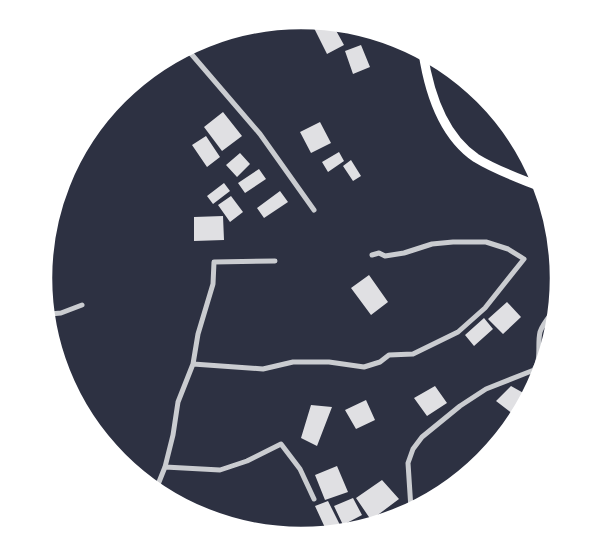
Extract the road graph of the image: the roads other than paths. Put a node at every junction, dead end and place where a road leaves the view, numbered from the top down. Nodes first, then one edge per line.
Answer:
1 (191, 53) edge
2 (424, 59) edge
3 (534, 184) edge
4 (314, 210) dead end
5 (372, 255) dead end
6 (275, 261) dead end
7 (82, 305) dead end
8 (54, 314) edge
9 (549, 316) edge
10 (193, 364) junction
11 (537, 364) edge
12 (536, 367) edge
13 (165, 467) junction
14 (159, 483) edge
15 (314, 499) dead end
16 (412, 504) edge

1 - 4 street
2 - 3 main road
5 - 10 street
6 - 10 street
7 - 8 street
9 - 11 street
10 - 13 street
12 - 16 street
13 - 14 street
13 - 15 street

